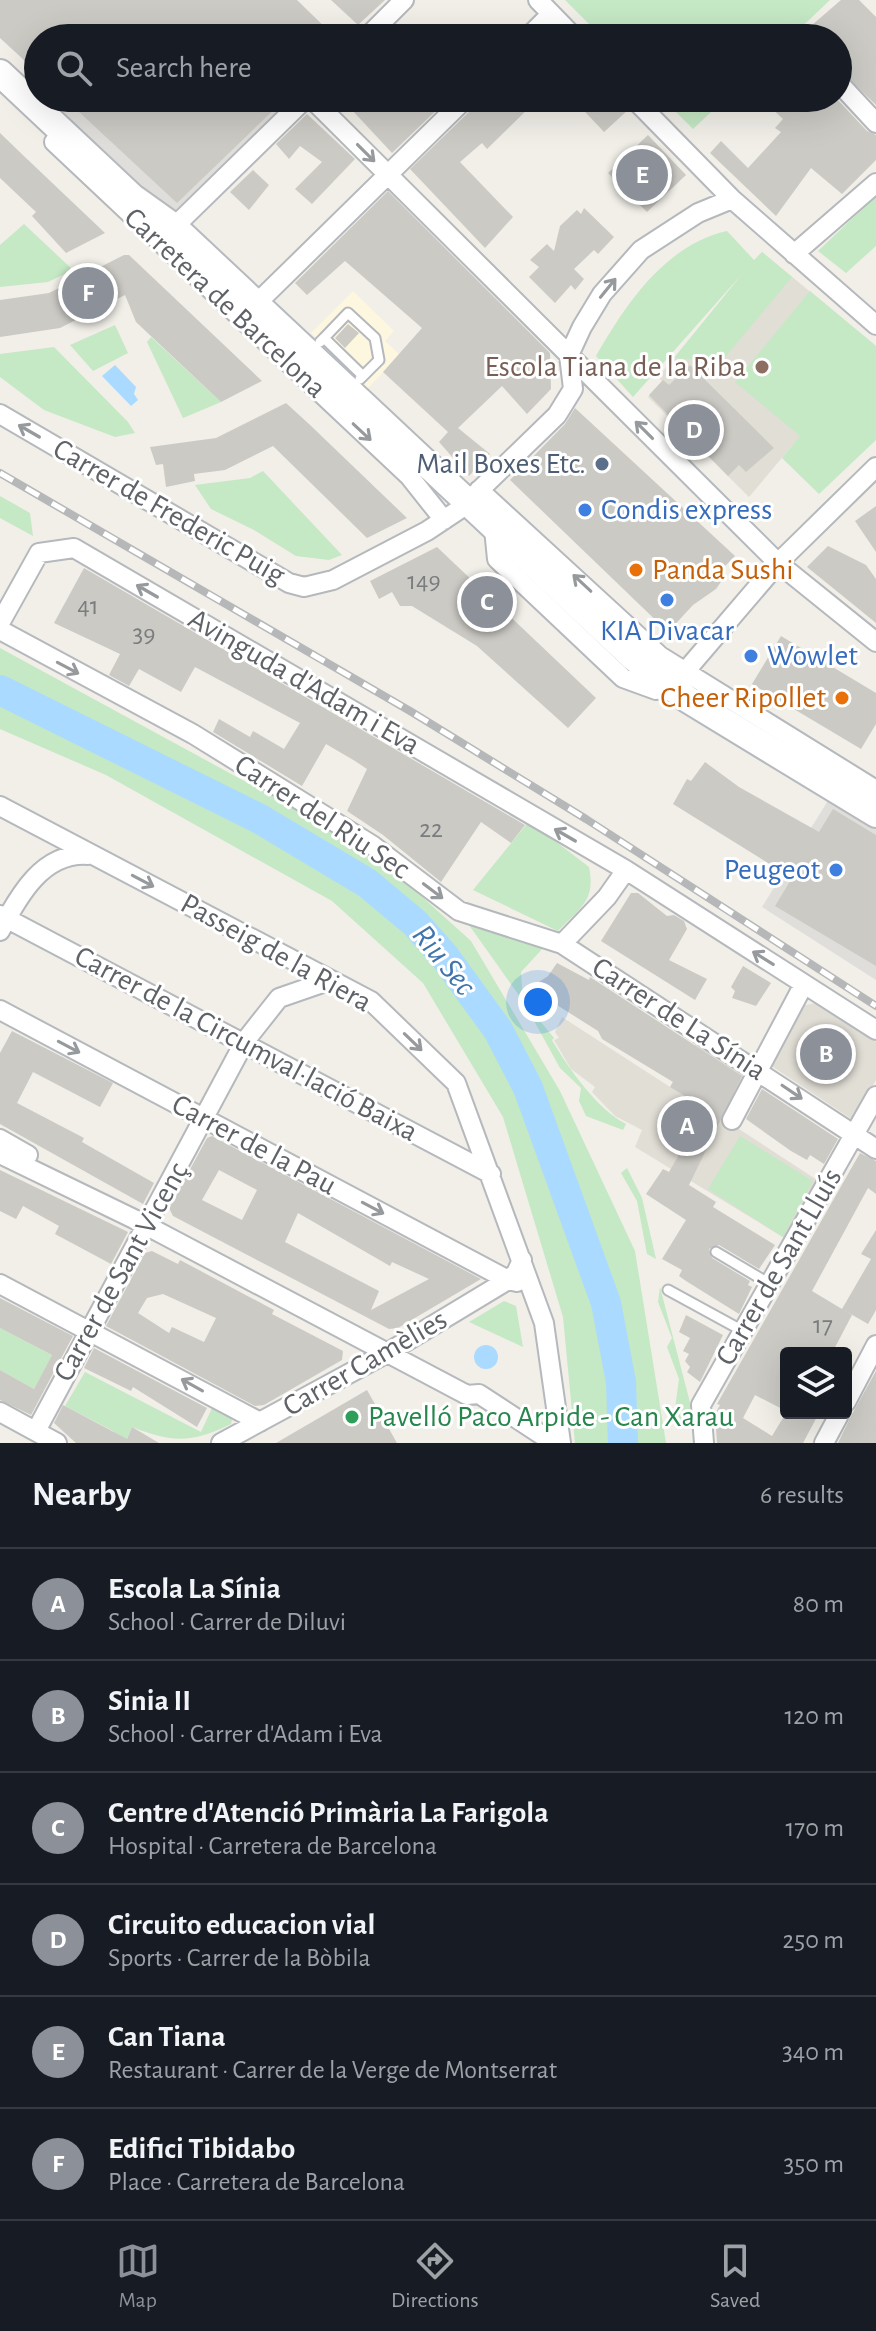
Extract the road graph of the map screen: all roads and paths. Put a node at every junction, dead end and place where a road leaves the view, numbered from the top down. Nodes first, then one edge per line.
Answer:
1 (404, 0) edge
2 (538, 0) edge
3 (551, 14) junction
4 (380, 24) edge
5 (541, 24) edge
6 (561, 24) edge
7 (0, 57) edge
8 (0, 73) edge
9 (24, 78) edge
10 (0, 90) edge
11 (24, 96) edge
12 (852, 97) edge
13 (42, 112) edge
14 (60, 112) edge
15 (293, 112) edge
16 (323, 112) edge
17 (452, 112) edge
18 (647, 112) edge
19 (876, 123) edge
20 (388, 175) junction
21 (876, 183) edge
22 (732, 199) junction
23 (174, 227) junction
24 (794, 254) junction
25 (256, 304) junction
26 (876, 325) edge
27 (315, 349) junction
28 (569, 355) junction
29 (356, 383) junction
30 (0, 414) edge
31 (876, 467) edge
32 (473, 496) junction
33 (444, 520) junction
34 (778, 563) junction
35 (0, 623) edge
36 (0, 630) edge
37 (876, 642) edge
38 (678, 679) junction
39 (876, 790) edge
40 (0, 806) edge
41 (876, 814) edge
42 (94, 855) junction
43 (629, 872) junction
44 (2, 921) edge
45 (562, 944) junction
46 (331, 980) junction
47 (804, 984) junction
48 (0, 1010) edge
49 (876, 1030) edge
50 (245, 1041) junction
51 (760, 1070) junction
52 (876, 1096) edge
53 (204, 1118) junction
54 (732, 1120) dead end
55 (855, 1136) junction
56 (0, 1139) edge
57 (0, 1147) edge
58 (876, 1149) edge
59 (0, 1154) edge
60 (491, 1174) junction
61 (68, 1187) junction
62 (147, 1226) junction
63 (716, 1252) dead end
64 (522, 1260) junction
65 (508, 1280) junction
66 (0, 1284) edge
67 (770, 1284) junction
68 (531, 1286) junction
69 (668, 1290) dead end
70 (88, 1329) junction
71 (743, 1331) junction
72 (387, 1353) junction
73 (874, 1353) edge
74 (852, 1392) edge
75 (479, 1394) junction
76 (0, 1412) edge
77 (837, 1419) edge
78 (260, 1422) junction
79 (36, 1431) junction
80 (562, 1441) edge
81 (57, 1443) edge
82 (221, 1443) edge
83 (542, 1443) edge
84 (704, 1443) edge
85 (824, 1443) edge

1 - 4 street
2 - 3 street
3 - 5 street
3 - 6 street
7 - 9 main road
8 - 11 main road, Carretera de Barcelona
10 -> 33 street, Carretera de Barcelona
12 - 19 street
13 - 23 main road, Carretera de Barcelona
14 - 23 main road, Carretera de Barcelona
15 - 23 street
16 -> 20 street
17 - 20 street
18 - 22 street
20 - 25 street
20 - 28 street
21 - 24 street
22 - 24 street
28 -> 22 street
23 - 25 main road, Carretera de Barcelona
24 - 26 street
25 - 27 main road, Carretera de Barcelona
27 - 29 main road, Carretera de Barcelona
27 - 29 lane
28 - 32 street, Carrer de Frederic Puig
34 -> 28 street
29 - 32 main road, Carretera de Barcelona
33 -> 30 street, Carrer de Frederic Puig
31 - 34 street
32 - 33 street, Carrer de Frederic Puig
38 -> 32 street, Carretera de Barcelona
32 - 38 main road, Carretera de Barcelona
34 - 37 street
34 - 38 street
43 -> 35 street, Avinguda d'Adam i Eva
36 -> 45 street, Carrer del Riu Sec
38 - 39 street, Carretera de Barcelona
38 - 41 main road, Carretera de Barcelona
40 - 42 street, Passeig de la Riera
42 - 44 street
42 -> 46 street, Passeig de la Riera
43 - 45 street
47 -> 43 street
44 - 50 street, Carrer de la Circumval·lació Baixa
45 - 51 street, Carrer de La Sínia
46 - 50 street, Carrer de Sant Vicenç
46 -> 60 street, Passeig de la Riera
47 - 49 street
47 - 51 street
48 -> 53 street, Carrer de la Pau
50 - 53 street, Carrer de Sant Vicenç
50 - 60 street, Carrer de la Circumval·lació Baixa
51 - 54 street
51 -> 55 street, Carrer de La Sínia
52 - 55 street, Carrer de Sant Lluís
53 - 62 street, Carrer de Sant Vicenç
53 -> 65 street, Carrer de la Pau
55 - 58 street, Carrer de La Sínia
55 - 67 street, Carrer de Sant Lluís
56 - 61 street
57 - 61 street
59 - 61 street
60 - 64 street, Passeig de la Riera
61 - 62 street
62 - 70 street, Carrer de Sant Vicenç
62 - 72 street
63 - 67 lane
64 - 65 street, Carrer Camèlies
64 - 68 street, Passeig de la Riera
65 - 68 street
65 - 72 street, Carrer Camèlies
66 - 70 street
67 - 71 street, Carrer de Sant Lluís
68 - 80 street, Passeig de la Riera
69 - 71 lane
78 -> 70 street
70 - 79 street, Carrer de Sant Vicenç
71 - 84 street, Carrer de Sant Lluís
72 - 75 street
72 - 75 street
72 - 78 street, Carrer Camèlies
72 - 83 street
73 - 74 street
75 - 80 street
76 - 79 street
77 - 85 street
78 - 82 street, Carrer Camèlies
79 - 81 street

